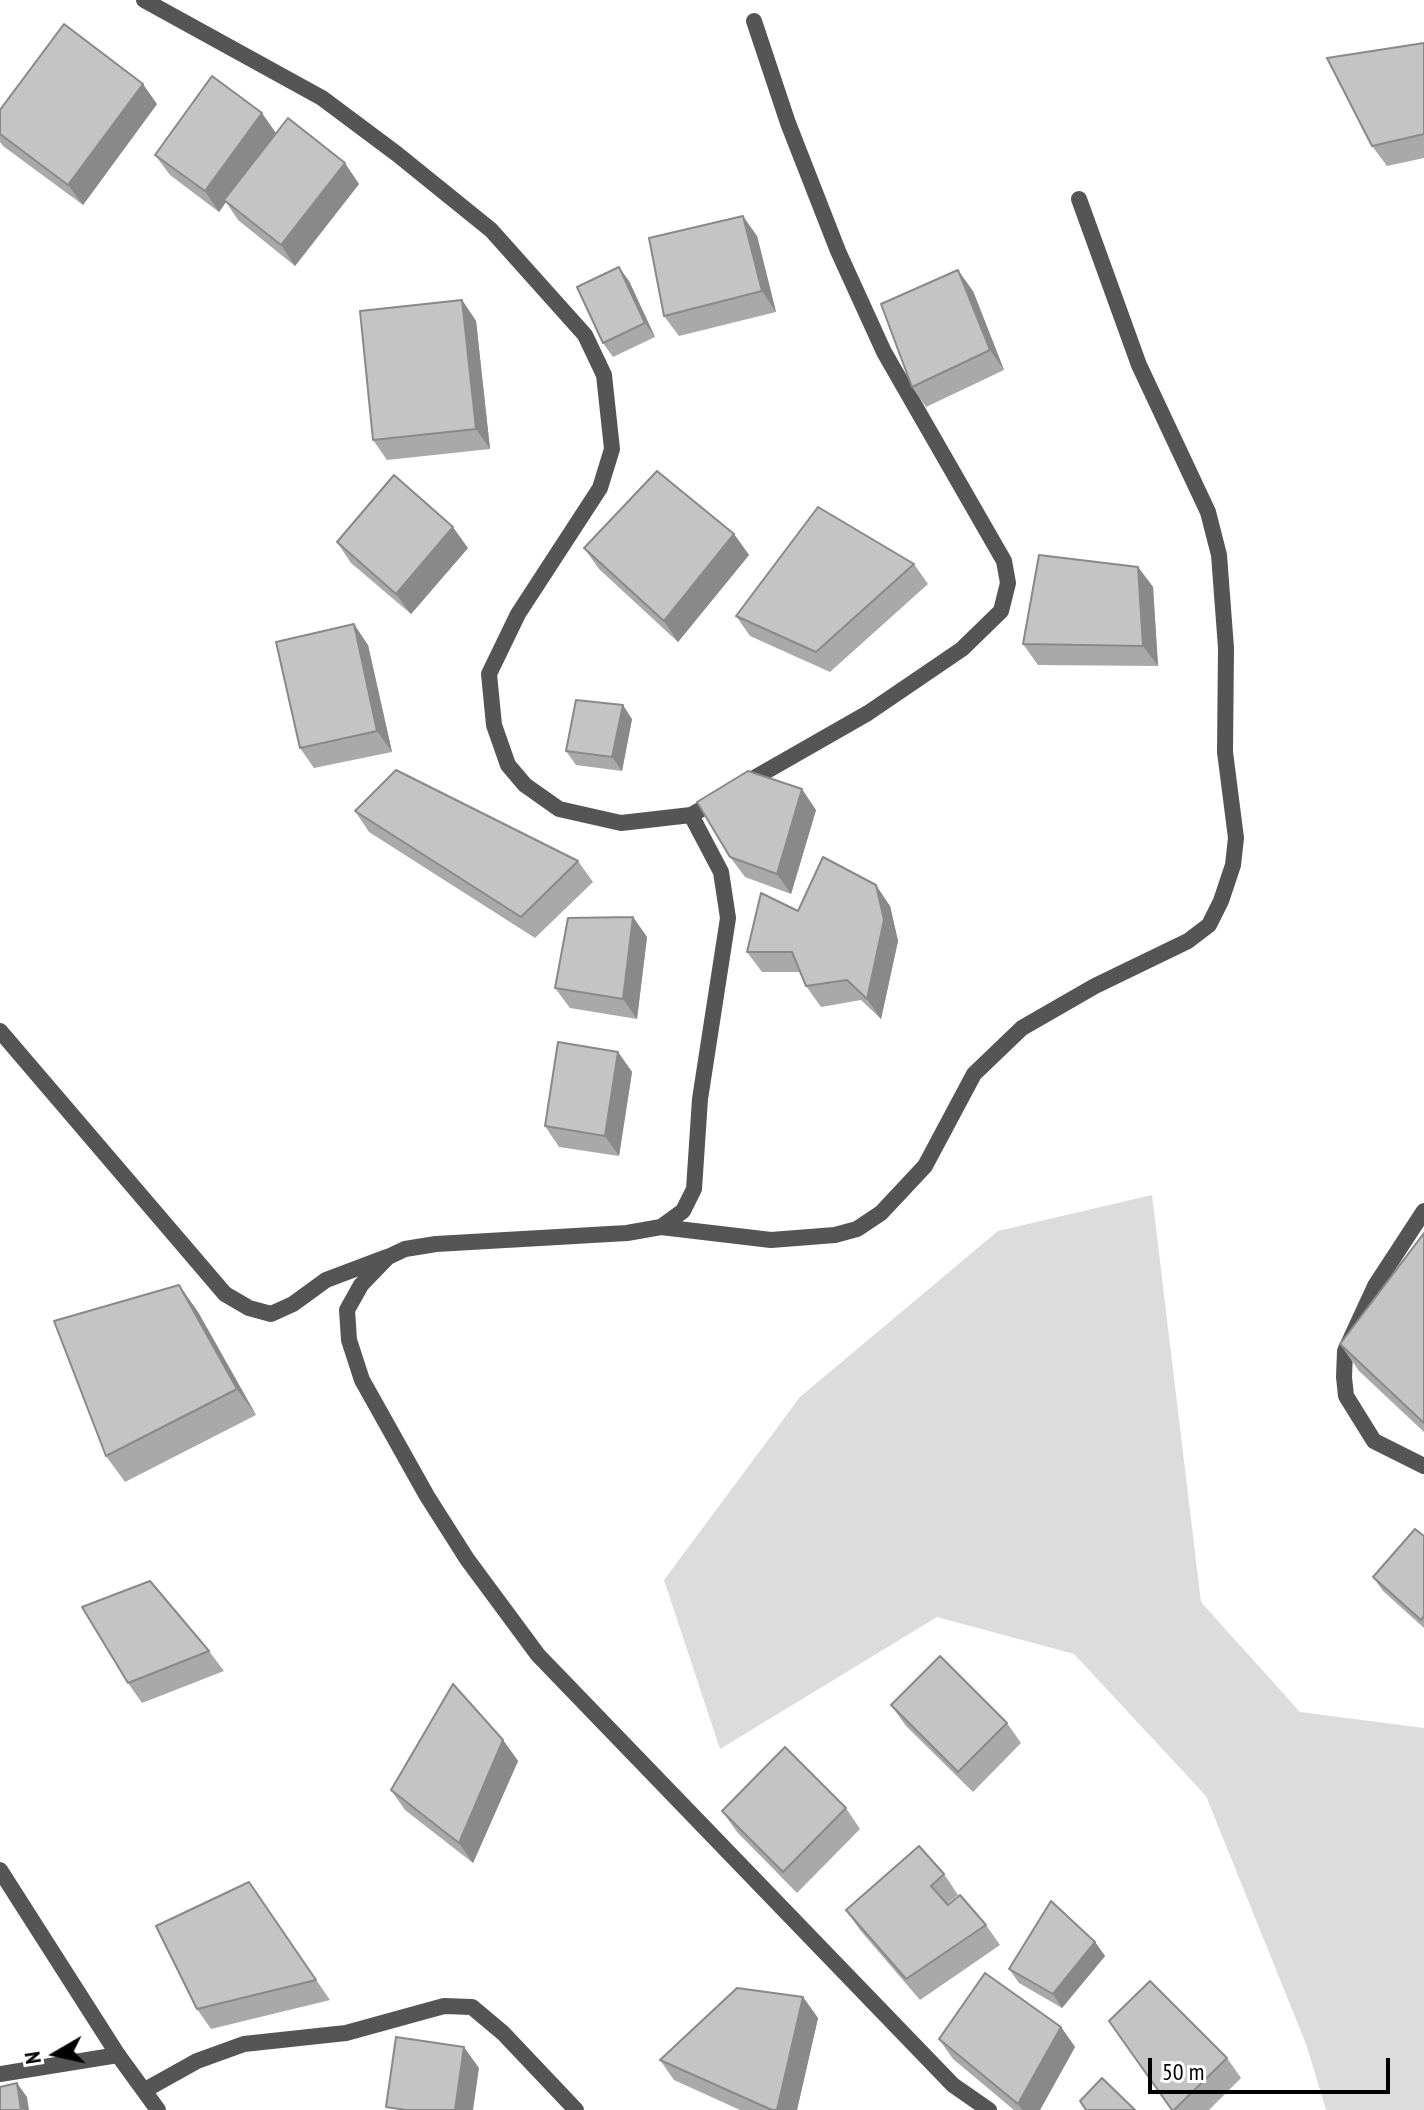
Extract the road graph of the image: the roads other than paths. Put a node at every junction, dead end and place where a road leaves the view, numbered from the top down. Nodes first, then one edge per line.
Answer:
1 (144, 0) edge
2 (754, 21) dead end
3 (1079, 199) dead end
4 (691, 815) junction
5 (0, 1031) edge
6 (1424, 1211) edge
7 (661, 1227) junction
8 (388, 1257) junction
9 (1424, 1466) edge
10 (0, 1870) edge
11 (118, 2055) junction
12 (0, 2074) edge
13 (145, 2090) junction
14 (158, 2110) edge
15 (576, 2110) edge
16 (989, 2110) edge

1 - 4 street
2 - 4 street
3 - 7 street
4 - 7 street
5 - 8 street
6 - 9 street
7 - 8 street
8 - 16 street
10 - 11 street
11 - 12 street
11 - 13 street
13 - 14 street
13 - 15 street

